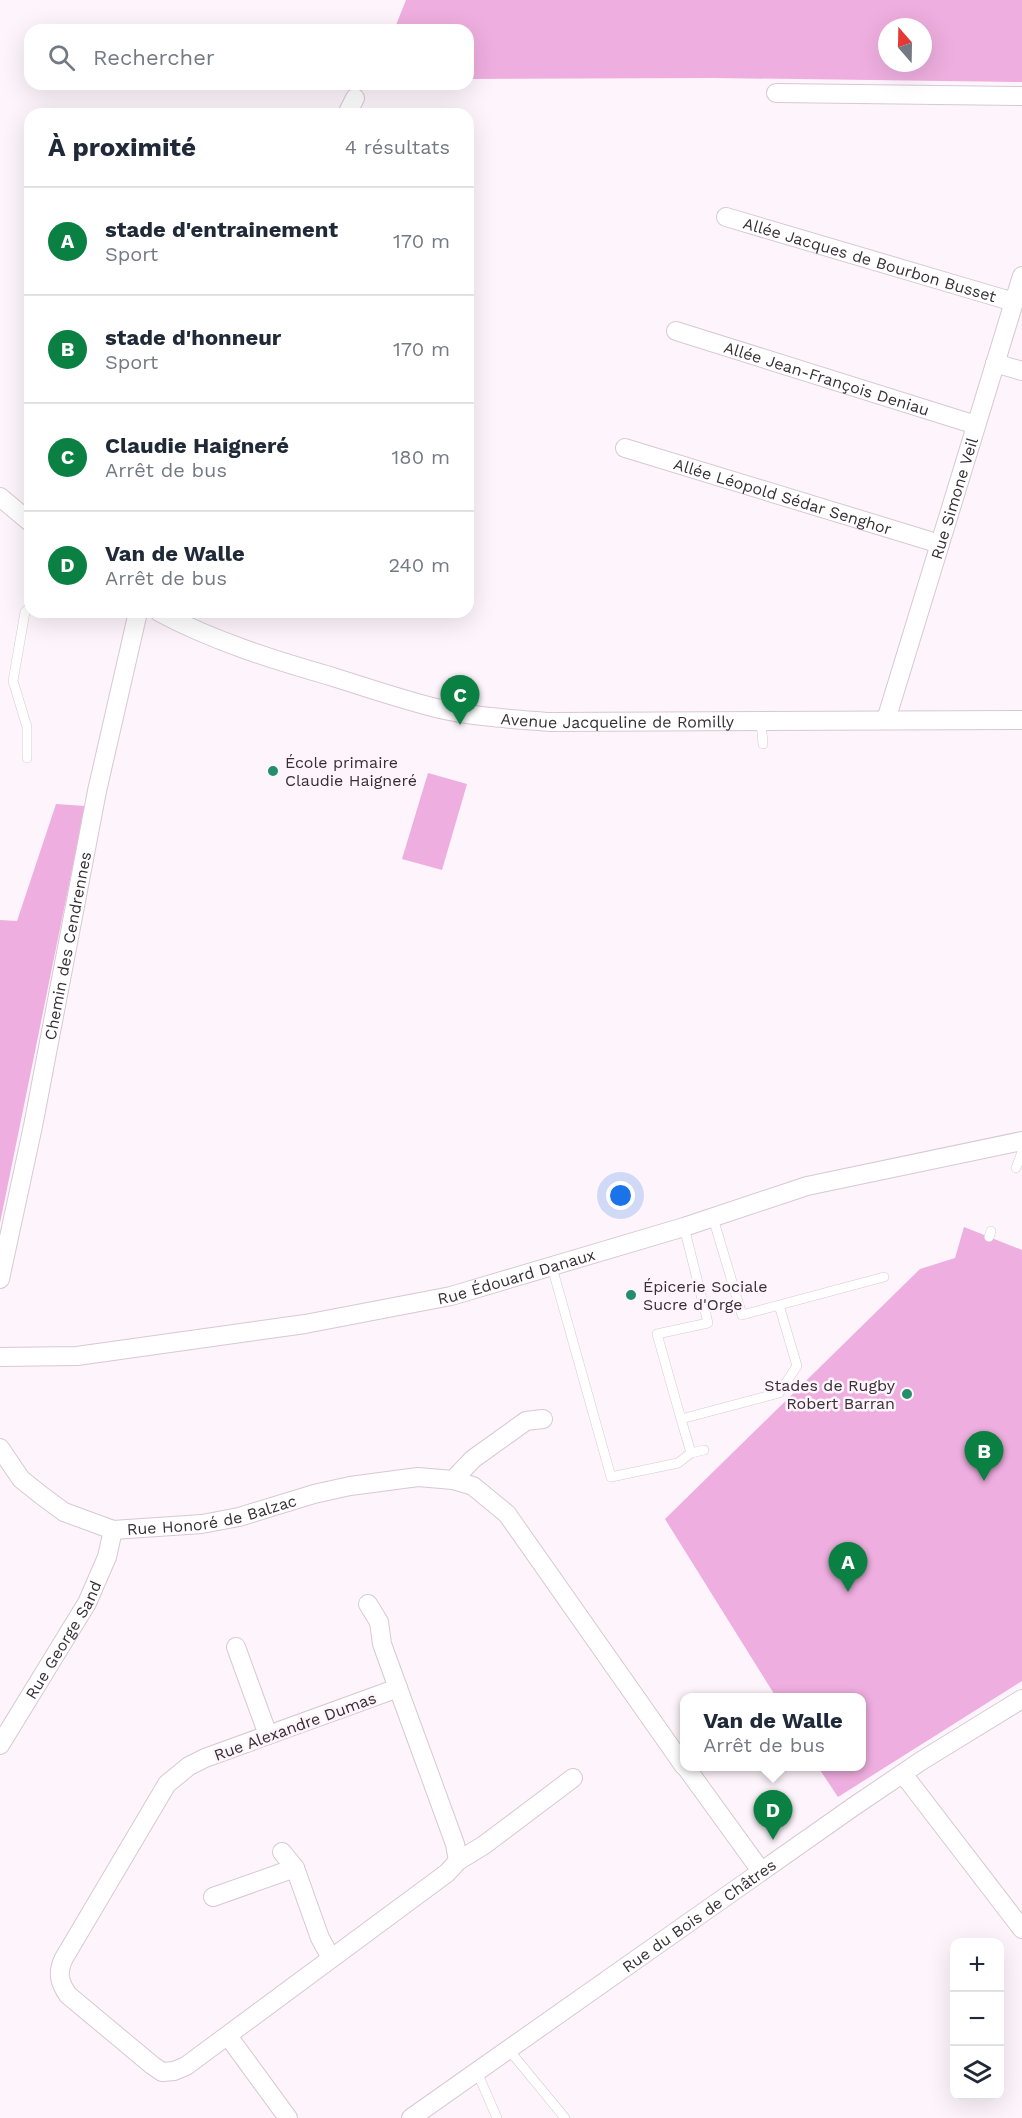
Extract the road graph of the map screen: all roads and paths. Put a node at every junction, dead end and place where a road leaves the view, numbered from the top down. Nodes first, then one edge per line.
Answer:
1 (776, 93) dead end
2 (1022, 96) edge
3 (726, 217) dead end
4 (1022, 276) edge
5 (1014, 302) junction
6 (676, 331) dead end
7 (995, 363) junction
8 (1022, 371) edge
9 (976, 424) junction
10 (625, 448) dead end
11 (0, 497) edge
12 (24, 517) edge
13 (940, 544) junction
14 (24, 618) edge
15 (137, 618) edge
16 (170, 618) edge
17 (886, 720) junction
18 (1022, 720) edge
19 (761, 722) junction
20 (764, 744) dead end
21 (27, 758) dead end
22 (1022, 1141) edge
23 (1022, 1152) edge
24 (1016, 1168) dead end
25 (713, 1218) junction
26 (684, 1227) junction
27 (552, 1267) junction
28 (884, 1277) dead end
29 (0, 1279) edge
30 (779, 1305) junction
31 (0, 1358) edge
32 (543, 1419) dead end
33 (681, 1419) junction
34 (0, 1448) edge
35 (704, 1450) dead end
36 (691, 1453) junction
37 (453, 1480) junction
38 (113, 1530) junction
39 (368, 1604) dead end
40 (236, 1647) dead end
41 (398, 1688) junction
42 (1022, 1699) edge
43 (268, 1735) junction
44 (0, 1744) edge
45 (680, 1759) edge
46 (689, 1771) edge
47 (903, 1774) junction
48 (573, 1778) dead end
49 (282, 1852) dead end
50 (458, 1861) junction
51 (295, 1868) junction
52 (761, 1871) junction
53 (213, 1897) dead end
54 (1022, 1929) edge
55 (331, 1958) junction
56 (228, 2036) junction
57 (509, 2050) junction
58 (477, 2072) junction
59 (288, 2118) edge
60 (411, 2118) edge
61 (497, 2118) edge
62 (565, 2118) edge

1 - 2 street
3 - 5 street, Allée Jacques de Bourbon Busset
4 - 5 street, Rue Simone Veil
5 - 7 street, Rue Simone Veil
6 - 9 street, Allée Jean-François Deniau
7 - 8 street
7 - 9 street, Rue Simone Veil
9 - 13 street, Rue Simone Veil
10 - 13 street, Allée Léopold Sédar Senghor
11 - 12 street
13 - 17 street, Rue Simone Veil
14 - 21 lane
15 - 29 street, Chemin des Cendrennes
16 - 19 street, Avenue Jacqueline de Romilly
17 - 18 street, Avenue Jacqueline de Romilly
17 - 19 street, Avenue Jacqueline de Romilly
19 - 20 lane
22 - 25 street, Rue Édouard Danaux
23 - 24 lane
25 - 26 street, Rue Édouard Danaux
25 - 30 lane
26 - 27 street, Rue Édouard Danaux
26 - 33 lane
27 - 31 street, Rue Édouard Danaux
27 - 36 lane
28 - 30 lane
30 - 33 lane
32 - 37 street
33 - 36 lane
34 - 38 street, Rue Honoré de Balzac
35 - 36 lane
37 - 38 street, Rue Honoré de Balzac
37 - 45 street, Rue Honoré de Balzac
38 - 44 street, Rue George Sand
39 - 41 street
40 - 43 street
41 - 43 street, Rue Alexandre Dumas
41 - 50 street, Rue Alexandre Dumas
42 - 47 street, Rue du Bois de Châtres
43 - 56 street, Rue Alexandre Dumas
46 - 52 street, Rue Honoré de Balzac
47 - 52 street, Rue du Bois de Châtres
47 - 54 street
48 - 50 street
49 - 51 street
50 - 55 street, Rue Alexandre Dumas
51 - 53 street
51 - 55 street
52 - 57 street, Rue du Bois de Châtres
55 - 56 street, Rue Alexandre Dumas
56 - 59 street
57 - 58 street, Rue du Bois de Châtres
57 - 62 lane
58 - 60 street, Rue du Bois de Châtres
58 - 61 lane

